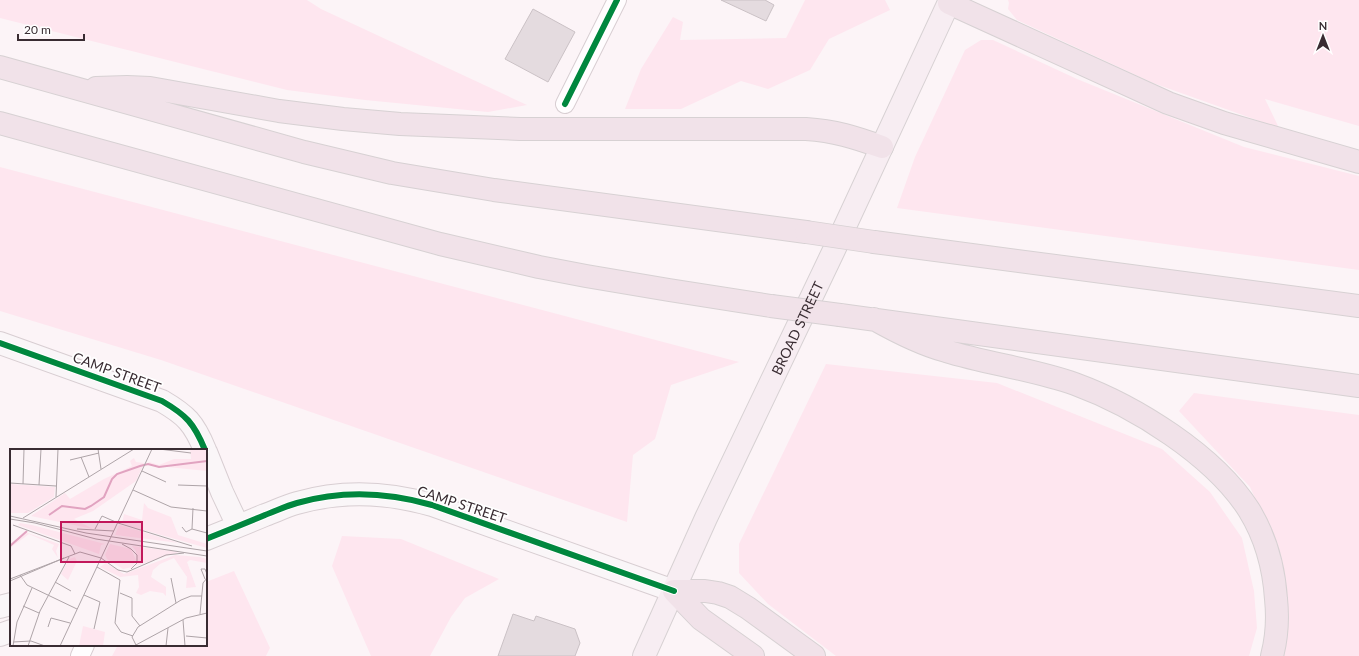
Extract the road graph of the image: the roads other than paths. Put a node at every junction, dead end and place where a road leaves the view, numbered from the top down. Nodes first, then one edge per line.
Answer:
1 (617, 0) edge
2 (947, 1) edge
3 (0, 68) edge
4 (77, 89) junction
5 (565, 104) dead end
6 (0, 123) edge
7 (882, 147) junction
8 (1359, 162) edge
9 (1359, 306) edge
10 (874, 319) junction
11 (0, 343) edge
12 (1359, 386) edge
13 (205, 449) edge
14 (207, 454) edge
15 (238, 526) junction
16 (207, 539) edge
17 (674, 590) junction
18 (10, 604) edge
19 (0, 607) edge
20 (10, 631) edge
21 (0, 635) edge
22 (85, 646) edge
23 (80, 656) edge
24 (644, 656) edge
25 (753, 656) edge
26 (814, 656) edge
27 (1272, 656) edge

1 - 5 street
2 - 7 main road, BROAD STREET
2 - 8 highway
3 - 4 highway
4 - 7 highway
4 - 9 highway, bridge
6 - 10 highway, bridge
7 - 17 main road, BROAD STREET
10 - 12 highway
10 - 27 highway
11 - 13 street, CAMP STREET
14 - 15 street, CAMP STREET
15 - 16 street
15 - 17 street, CAMP STREET
17 - 24 main road, BROAD STREET
17 - 25 highway
17 - 26 highway
18 - 19 street
20 - 21 street
22 - 23 street

